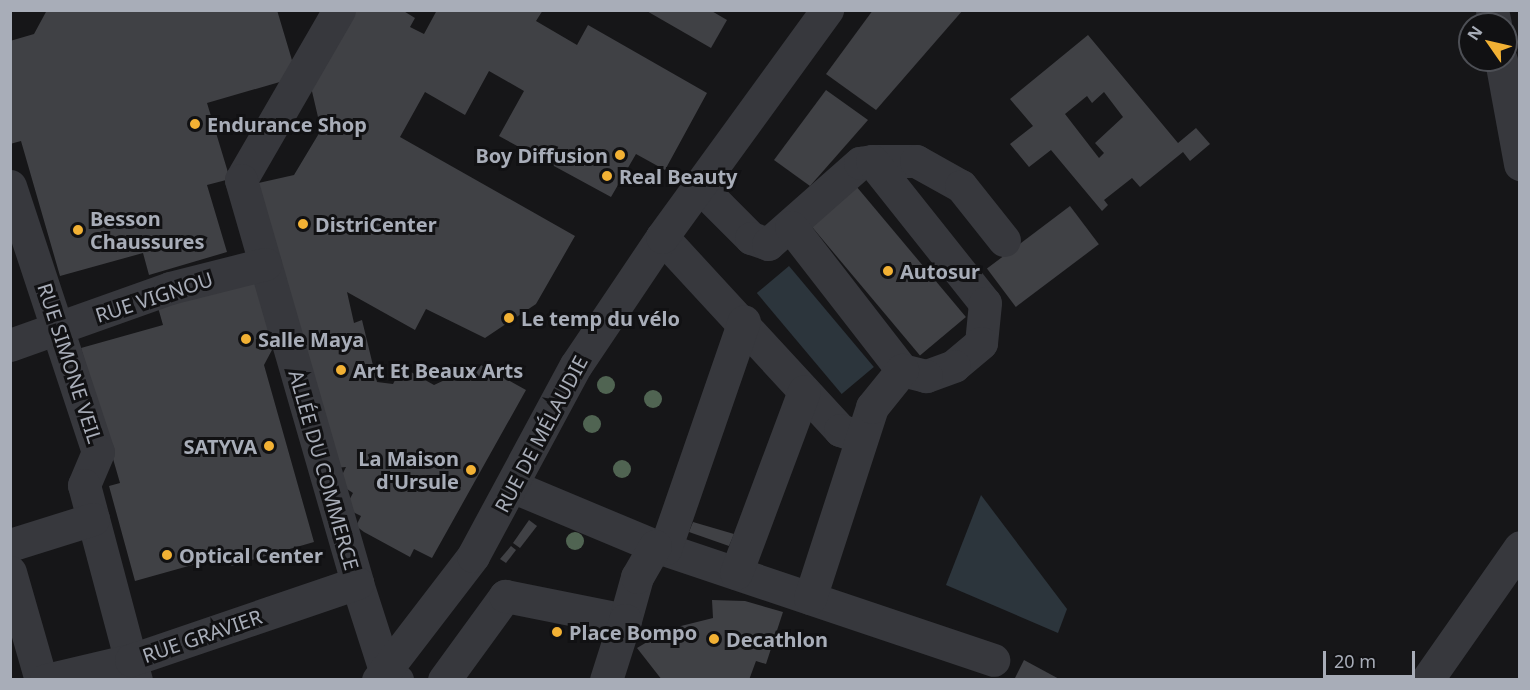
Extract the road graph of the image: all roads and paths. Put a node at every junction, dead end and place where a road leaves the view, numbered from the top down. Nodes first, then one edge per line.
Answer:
1 (339, 10) edge
2 (827, 10) edge
3 (1503, 72) edge
4 (872, 160) junction
5 (1520, 164) edge
6 (10, 186) edge
7 (699, 186) junction
8 (791, 227) junction
9 (662, 237) junction
10 (1004, 240) dead end
11 (265, 264) junction
12 (744, 321) junction
13 (59, 330) junction
14 (10, 345) edge
15 (902, 370) junction
16 (804, 392) junction
17 (862, 438) junction
18 (514, 487) junction
19 (93, 519) junction
20 (10, 545) edge
21 (660, 547) junction
22 (1520, 547) edge
23 (10, 572) edge
24 (736, 573) junction
25 (357, 583) junction
26 (810, 598) junction
27 (626, 620) junction
28 (993, 660) dead end
29 (134, 670) edge
30 (387, 676) edge
31 (41, 680) edge
32 (46, 680) edge
33 (444, 680) edge
34 (606, 680) edge
35 (1427, 680) edge

1 - 11 street, ALLÉE DU COMMERCE
2 - 7 street, RUE DE MÉLAUDIE
3 - 5 street
4 - 8 street
4 - 10 street
4 - 15 street
6 - 13 street, RUE SIMONE VEIL
7 - 8 street
7 - 9 street, RUE DE MÉLAUDIE
8 - 15 street
9 - 12 street
9 - 18 street, RUE DE MÉLAUDIE
11 - 13 street, RUE VIGNOU
11 - 25 street, ALLÉE DU COMMERCE
12 - 16 street
12 - 21 street
13 - 14 street, RUE VIGNOU
13 - 19 street, RUE SIMONE VEIL
15 - 17 street
16 - 17 street
16 - 24 street
17 - 26 street
18 - 21 street
18 - 30 street, RUE DE MÉLAUDIE
19 - 20 street
19 - 29 street, RUE SIMONE VEIL
21 - 24 street
21 - 27 street
22 - 35 street
23 - 31 street
24 - 26 street
25 - 29 street, RUE GRAVIER
25 - 30 street, ALLÉE DU COMMERCE
26 - 28 street
27 - 33 street
27 - 34 street
29 - 32 street, RUE GRAVIER

